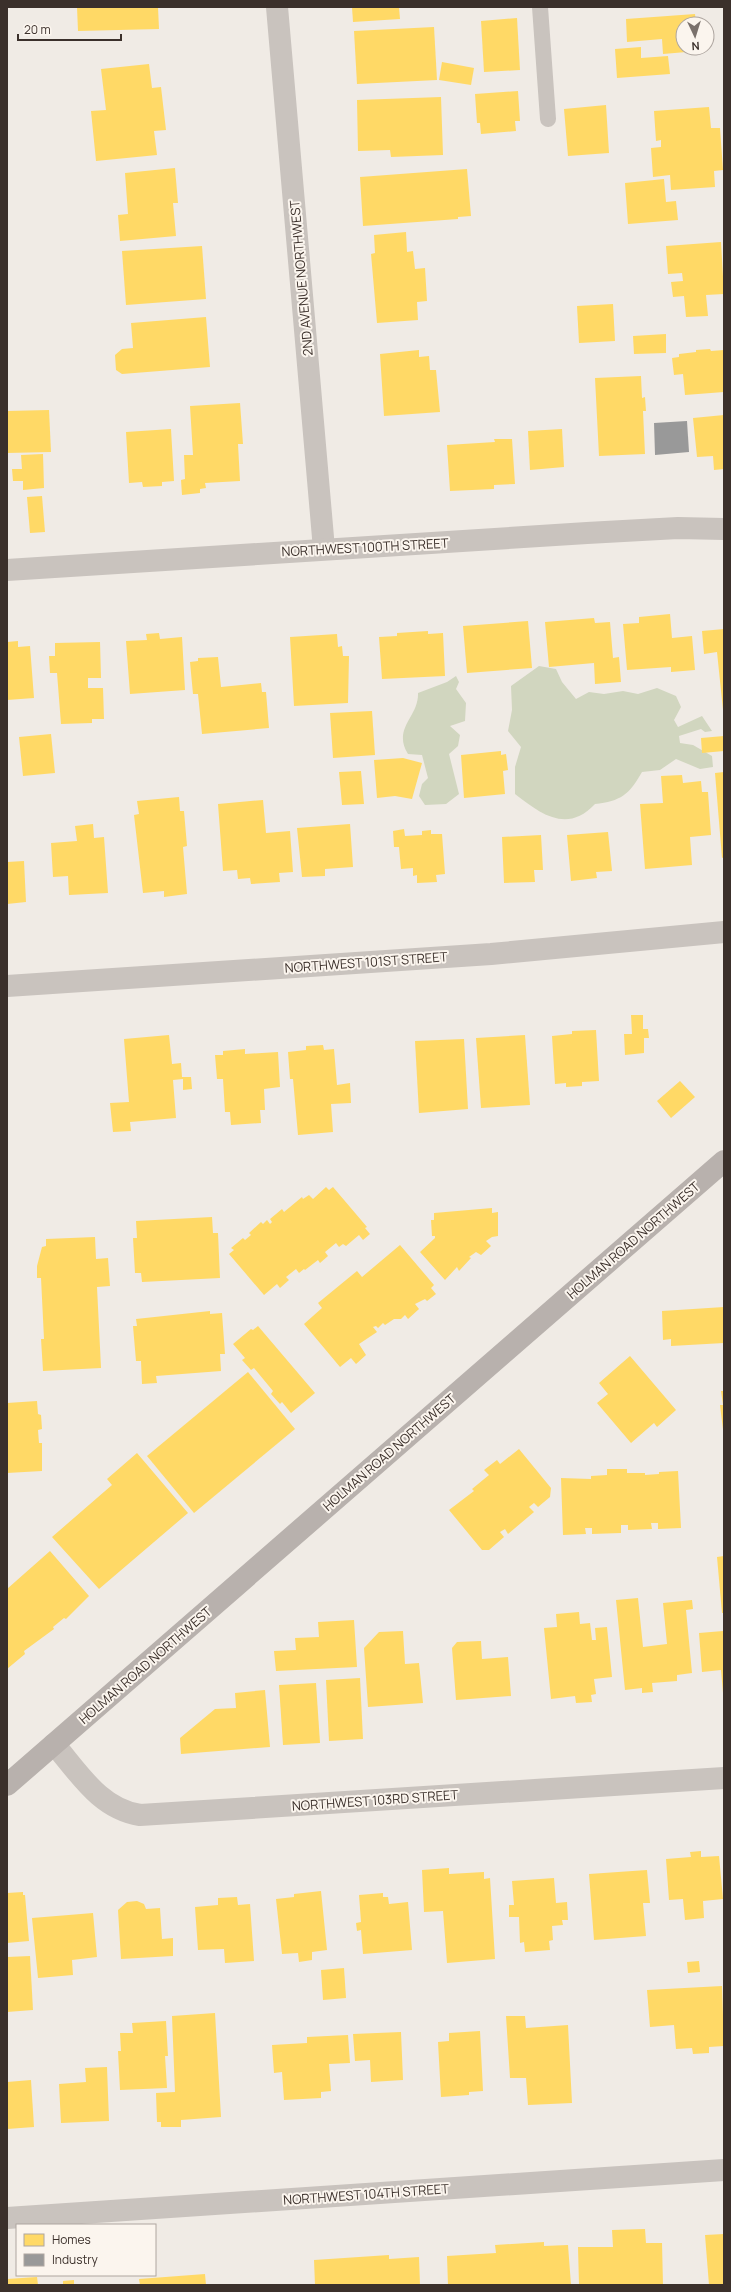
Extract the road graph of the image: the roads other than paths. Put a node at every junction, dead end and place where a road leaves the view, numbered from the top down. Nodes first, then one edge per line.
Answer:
1 (278, 7) edge
2 (540, 7) edge
3 (548, 119) dead end
4 (724, 529) edge
5 (324, 549) junction
6 (7, 570) edge
7 (724, 932) edge
8 (7, 986) edge
9 (724, 1161) edge
10 (54, 1744) junction
11 (724, 1778) edge
12 (7, 1785) edge
13 (724, 2170) edge
14 (7, 2218) edge

1 - 5 street, 2ND AVENUE NORTHWEST
2 - 3 lane
4 - 5 street, NORTHWEST 100TH STREET
5 - 6 street, NORTHWEST 100TH STREET
7 - 8 street, NORTHWEST 101ST STREET
9 - 10 main road, HOLMAN ROAD NORTHWEST
10 - 11 street, NORTHWEST 103RD STREET
10 - 12 main road, HOLMAN ROAD NORTHWEST
13 - 14 street, NORTHWEST 104TH STREET

